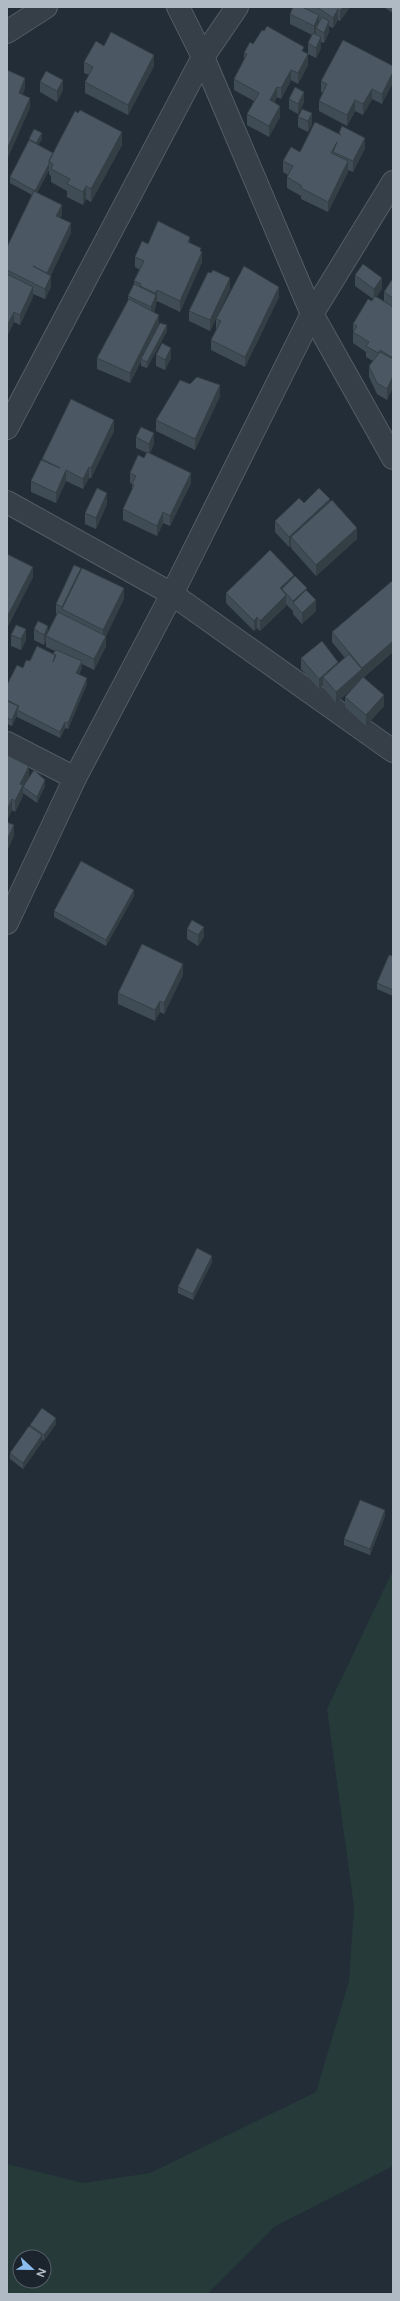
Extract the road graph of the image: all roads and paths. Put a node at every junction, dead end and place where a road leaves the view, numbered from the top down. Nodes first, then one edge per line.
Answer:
1 (46, 7) edge
2 (178, 7) edge
3 (237, 7) edge
4 (7, 32) edge
5 (203, 57) junction
6 (393, 182) edge
7 (312, 314) junction
8 (7, 428) edge
9 (393, 458) edge
10 (7, 502) edge
11 (172, 594) junction
12 (7, 743) edge
13 (393, 751) edge
14 (75, 778) junction
15 (7, 923) edge

1 - 4 street
2 - 5 street
3 - 5 street
5 - 7 street
5 - 8 street
6 - 7 street
7 - 9 street
7 - 11 street
10 - 11 street
11 - 13 street
11 - 14 street
12 - 14 street
14 - 15 street

